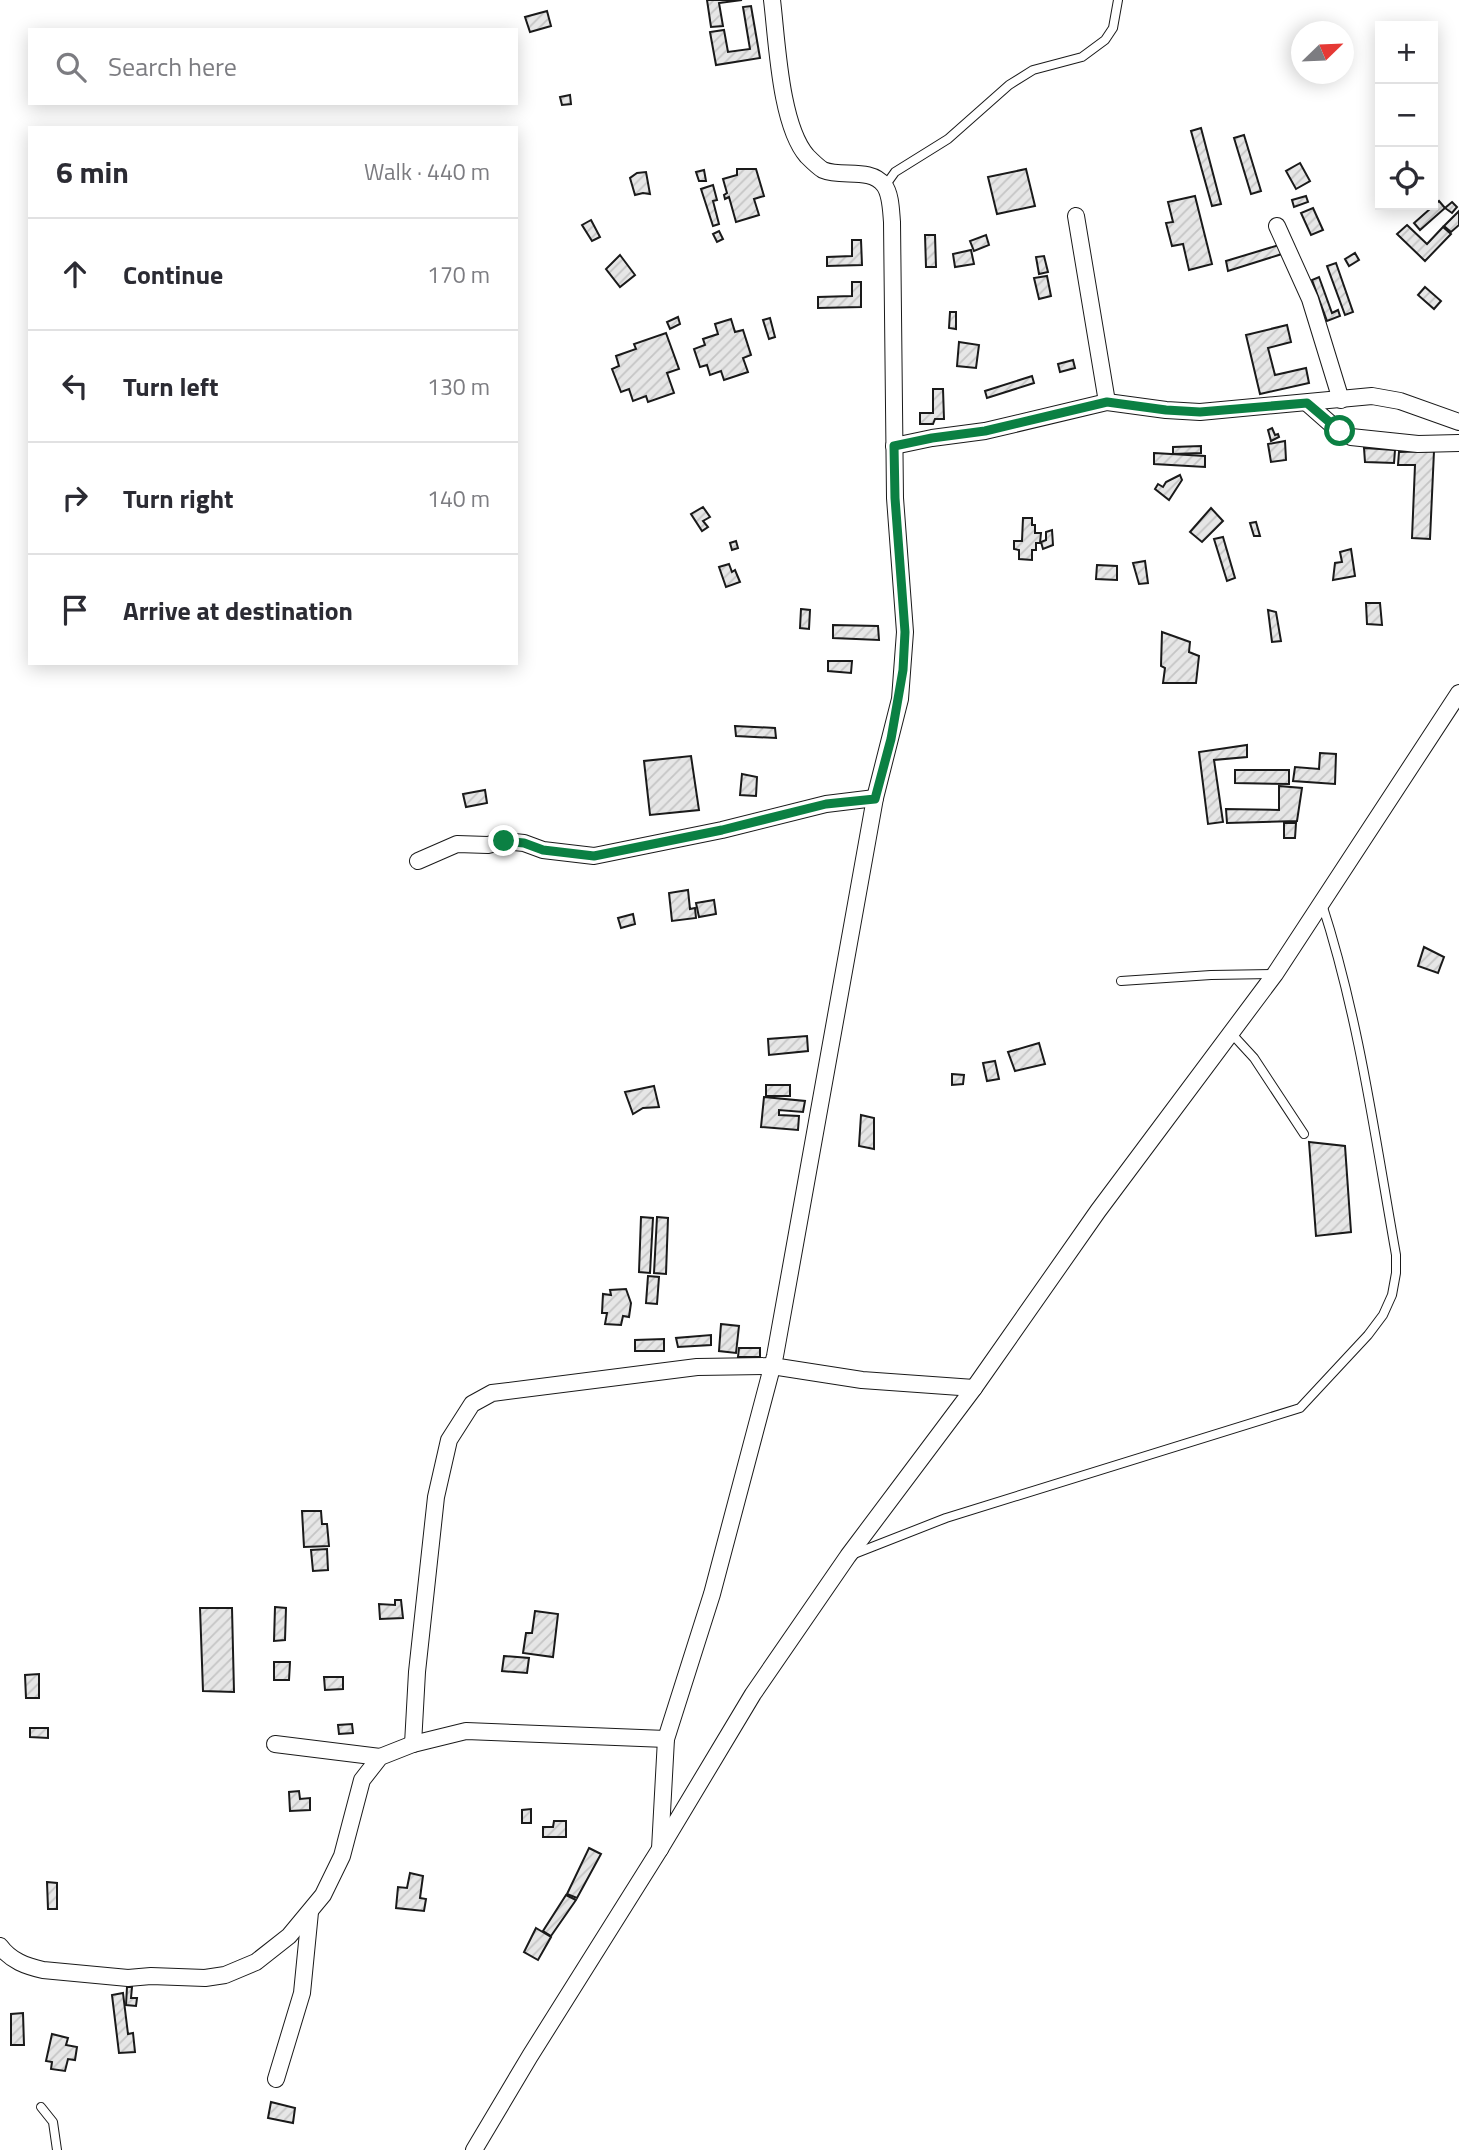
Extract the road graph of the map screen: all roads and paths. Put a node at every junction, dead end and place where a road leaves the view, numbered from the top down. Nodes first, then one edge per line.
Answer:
1 (772, 0) edge
2 (1118, 0) edge
3 (885, 186) junction
4 (1076, 216) dead end
5 (1277, 226) dead end
6 (1341, 400) junction
7 (1107, 402) junction
8 (1307, 403) junction
9 (1459, 422) edge
10 (1459, 443) edge
11 (894, 446) junction
12 (1459, 693) edge
13 (875, 799) junction
14 (418, 861) dead end
15 (1322, 903) junction
16 (1275, 974) junction
17 (1121, 981) dead end
18 (1231, 1033) junction
19 (1304, 1134) dead end
20 (772, 1366) junction
21 (974, 1388) junction
22 (848, 1556) junction
23 (666, 1740) junction
24 (275, 1744) dead end
25 (413, 1744) junction
26 (380, 1756) junction
27 (660, 1849) junction
28 (310, 1912) junction
29 (0, 1946) edge
30 (276, 2079) dead end
31 (40, 2107) dead end
32 (57, 2150) edge
33 (474, 2150) edge

1 - 3 street
2 - 3 lane
3 - 11 street
4 - 7 street
5 - 6 street
6 - 8 street
6 - 9 street
7 - 8 street
7 - 11 street
8 - 10 street
11 - 13 street
12 - 15 street
13 - 14 street
13 - 20 street
15 - 16 street
15 - 22 lane
16 - 17 lane
16 - 18 street
18 - 19 lane
18 - 21 street
20 - 21 street
20 - 23 street
20 - 25 street
21 - 22 street
22 - 27 street
23 - 25 street
23 - 27 street
24 - 26 street
25 - 26 street
26 - 28 street
27 - 33 street
28 - 29 street
28 - 30 street
31 - 32 lane

